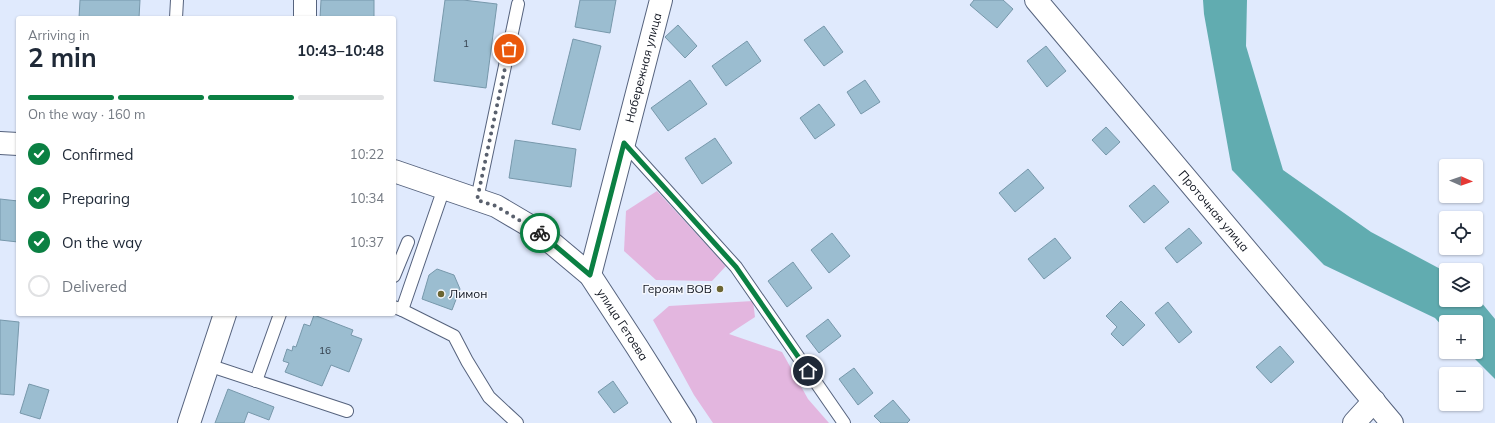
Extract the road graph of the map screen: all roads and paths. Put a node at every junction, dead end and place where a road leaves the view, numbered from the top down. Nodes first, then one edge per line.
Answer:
1 (177, 0) edge
2 (305, 0) edge
3 (661, 0) edge
4 (1036, 0) edge
5 (518, 4) dead end
6 (176, 16) edge
7 (305, 16) edge
8 (0, 143) edge
9 (624, 143) junction
10 (16, 144) edge
11 (396, 172) edge
12 (444, 188) junction
13 (477, 200) junction
14 (408, 242) dead end
15 (396, 271) edge
16 (590, 275) junction
17 (398, 308) edge
18 (224, 316) edge
19 (279, 316) edge
20 (208, 365) junction
21 (256, 381) junction
22 (1374, 401) junction
23 (347, 411) dead end
24 (189, 423) edge
25 (517, 423) edge
26 (685, 423) edge
27 (844, 423) edge
28 (1354, 423) edge
29 (1392, 423) edge

1 - 6 lane
2 - 7 street
3 - 9 street, Набережная улица
4 - 22 street, Проточная улица
5 - 13 lane
8 - 10 street
9 - 16 street, Набережная улица
9 - 27 lane
11 - 12 street, улица Гетоева
12 - 13 street, улица Гетоева
12 - 17 lane
13 - 16 street, улица Гетоева
14 - 15 lane
16 - 26 street, улица Гетоева
17 - 25 lane
18 - 20 street
19 - 21 lane
20 - 21 lane
20 - 24 street
21 - 23 lane
22 - 28 street
22 - 29 street, Проточная улица

